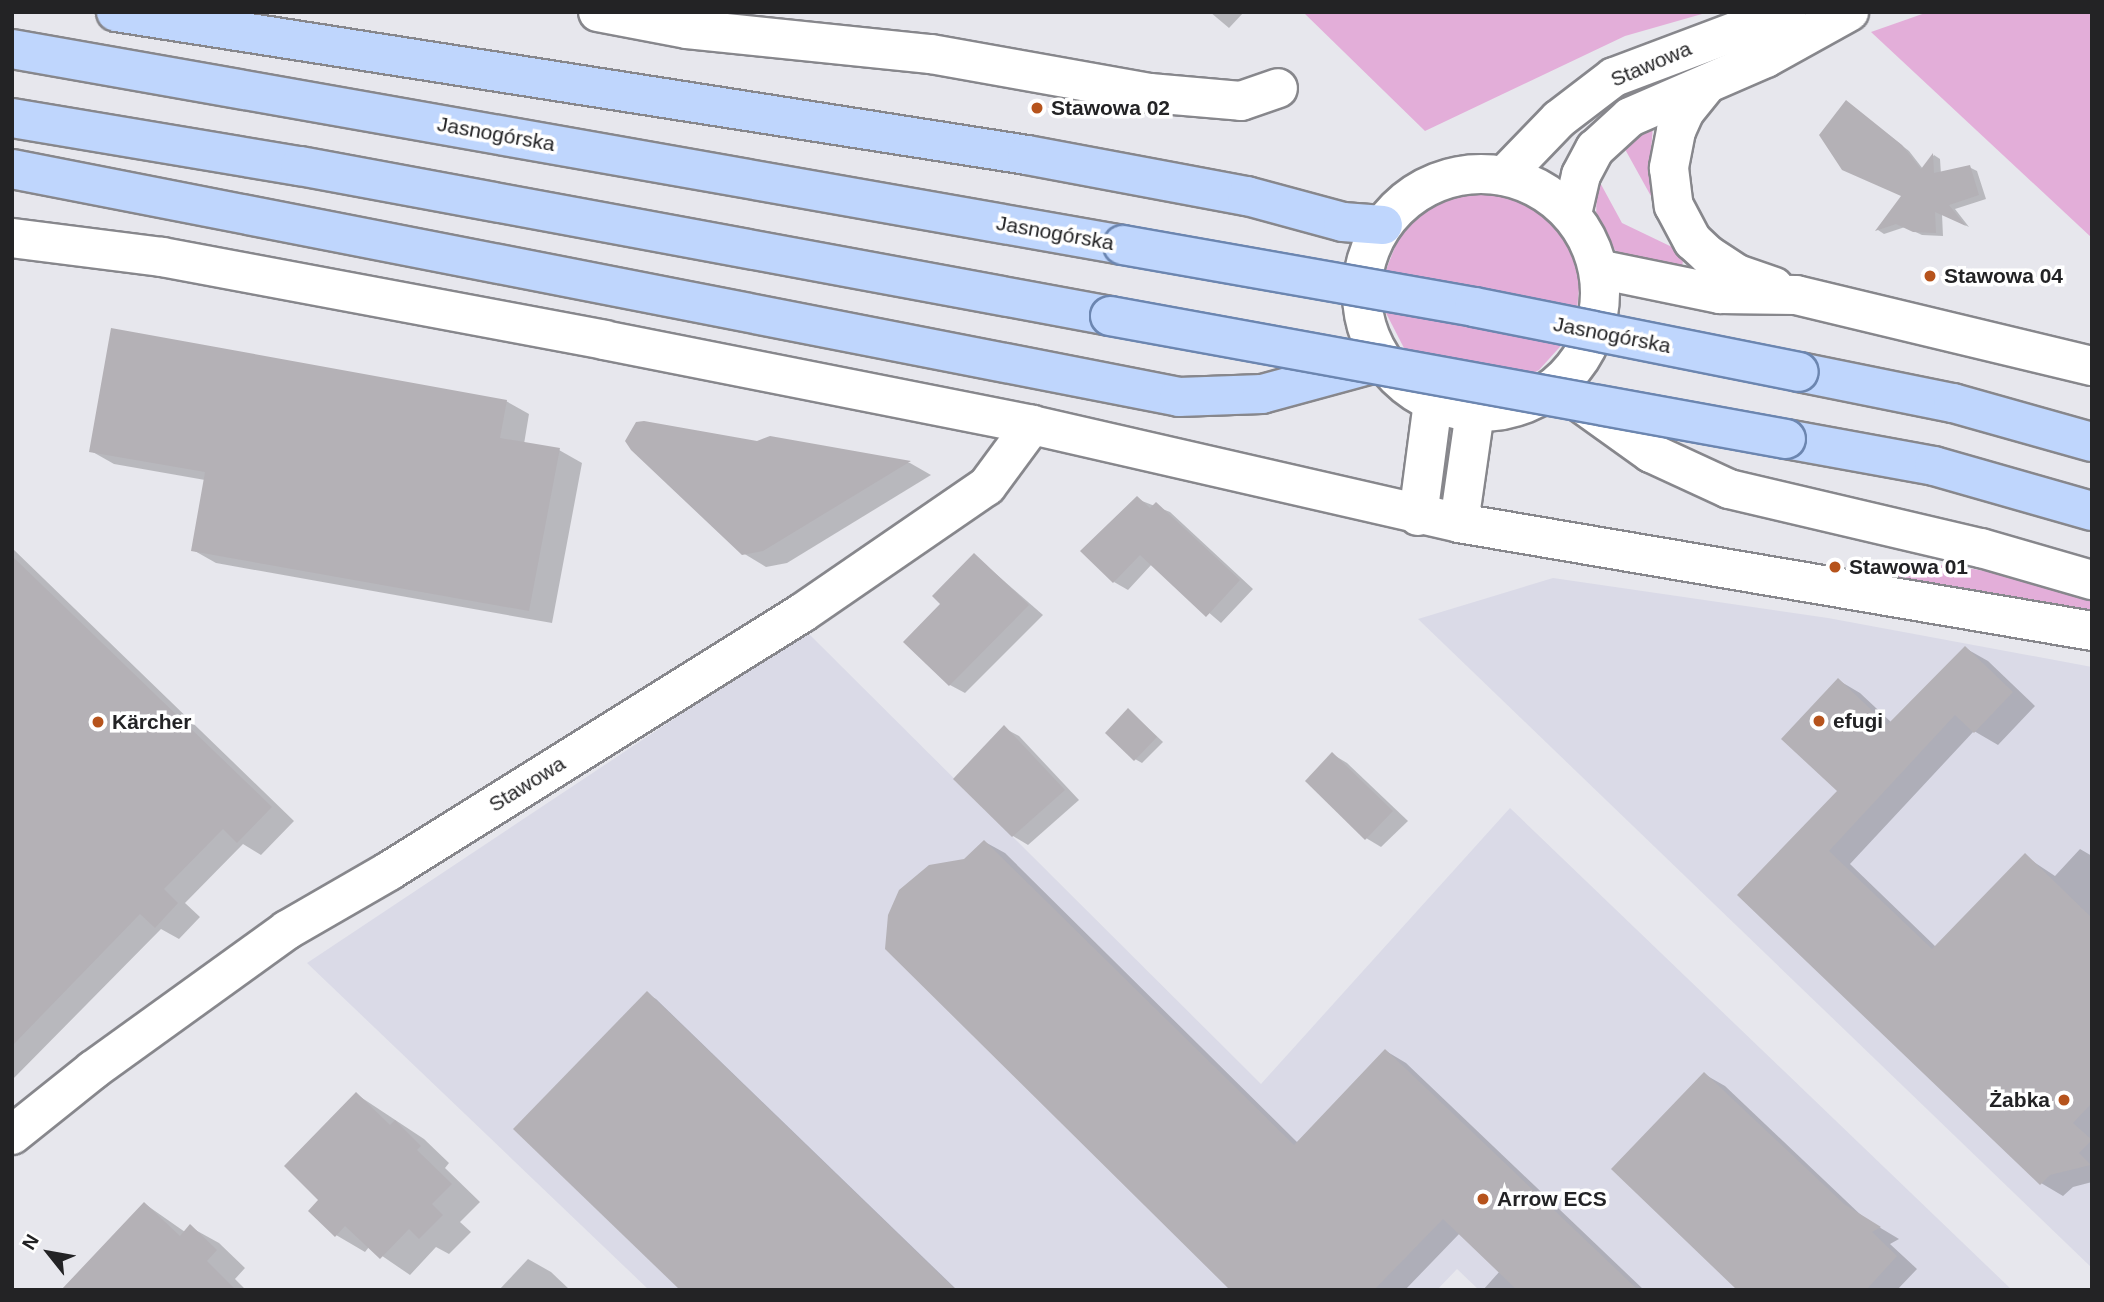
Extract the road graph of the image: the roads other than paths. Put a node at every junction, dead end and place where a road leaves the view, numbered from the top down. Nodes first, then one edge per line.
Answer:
1 (116, 12) edge
2 (598, 12) edge
3 (1787, 12) edge
4 (1849, 12) edge
5 (12, 49) edge
6 (1707, 84) junction
7 (1278, 88) dead end
8 (12, 118) edge
9 (12, 169) edge
10 (1504, 176) junction
11 (1572, 214) junction
12 (1382, 225) junction
13 (12, 238) edge
14 (1598, 269) junction
15 (1796, 295) junction
16 (1383, 361) junction
17 (2092, 366) edge
18 (1557, 385) junction
19 (1433, 402) junction
20 (1475, 412) junction
21 (1032, 425) junction
22 (2092, 442) edge
23 (2092, 511) edge
24 (1418, 516) junction
25 (1460, 523) junction
26 (2092, 580) edge
27 (2092, 631) edge
28 (12, 1135) edge

1 - 12 main road
2 - 7 street
3 - 10 street, Stawowa
4 - 6 street, Stawowa
5 - 22 main road, Jasnogórska, bridge
6 - 11 street, Stawowa
6 - 15 street, Stawowa
8 - 23 main road, bridge
9 - 16 main road
10 - 11 street
10 - 12 street
11 - 14 street
12 - 16 street
13 - 21 street
14 - 15 street
14 - 18 street
15 - 17 street
16 - 19 street
18 - 20 street
18 - 26 street
19 - 20 street
19 - 24 street
20 - 25 street
21 - 24 street
21 - 28 street, Stawowa
24 - 25 street
25 - 27 street

